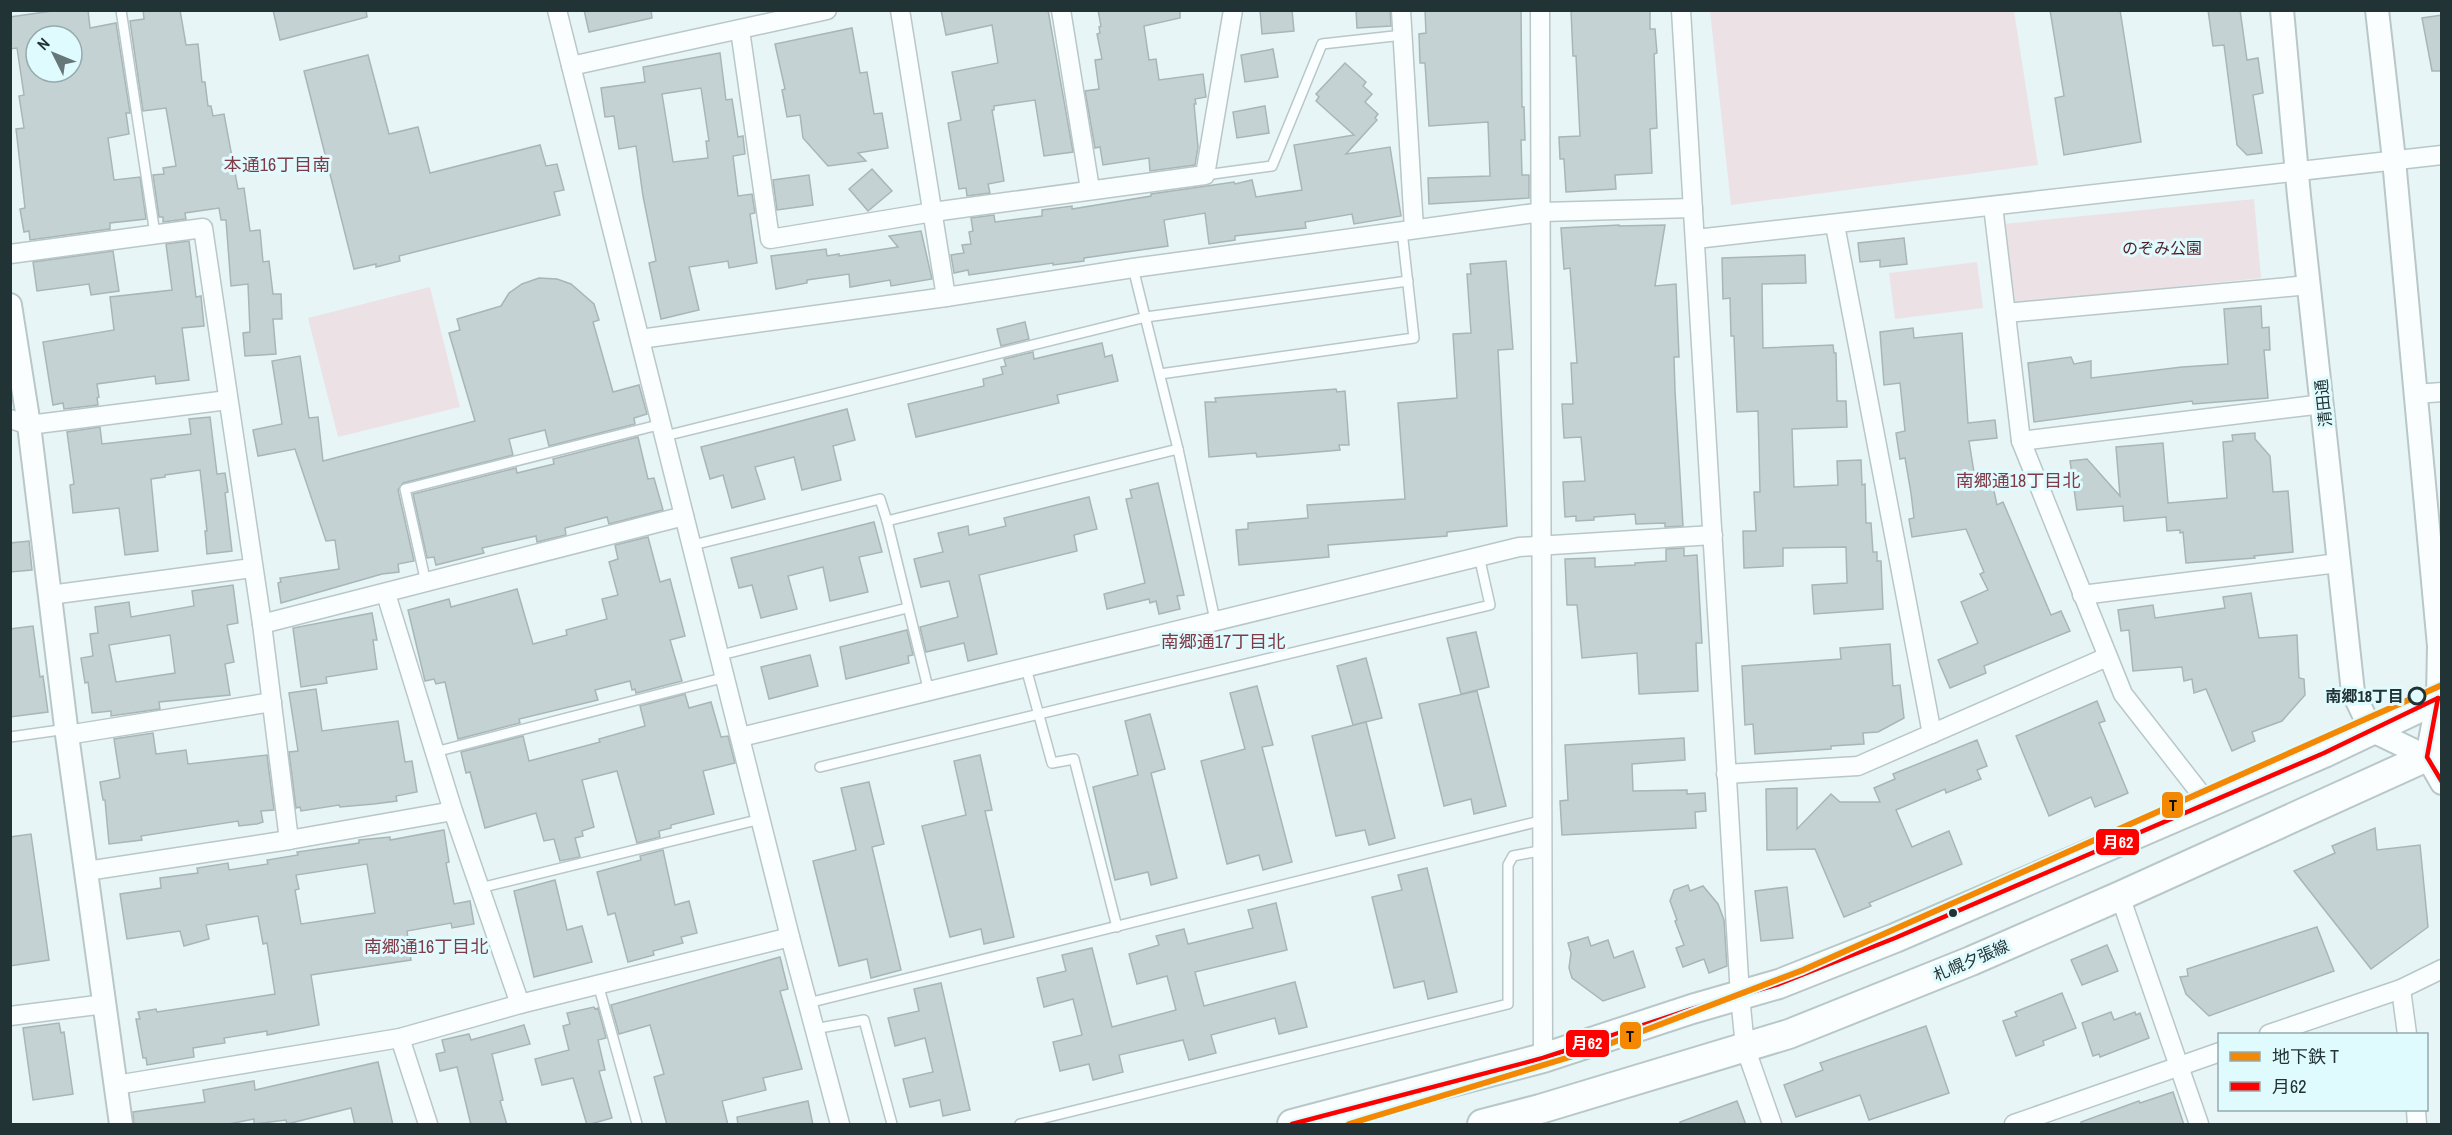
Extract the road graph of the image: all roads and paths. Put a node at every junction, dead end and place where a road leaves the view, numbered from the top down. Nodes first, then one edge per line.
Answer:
1 (121, 10) edge
2 (557, 10) edge
3 (827, 10) edge
4 (900, 10) edge
5 (1061, 10) edge
6 (1233, 10) edge
7 (1401, 10) edge
8 (1540, 10) edge
9 (1681, 10) edge
10 (2282, 10) edge
11 (2377, 10) edge
12 (740, 30) junction
13 (1403, 35) junction
14 (571, 66) junction
15 (2442, 155) edge
16 (2394, 160) junction
17 (2298, 170) junction
18 (1205, 174) junction
19 (1090, 189) junction
20 (1993, 206) junction
21 (1693, 208) junction
22 (933, 212) junction
23 (1542, 212) junction
24 (1835, 225) junction
25 (1408, 230) junction
26 (154, 234) junction
27 (1696, 239) junction
28 (10, 254) edge
29 (1133, 268) junction
30 (1408, 281) junction
31 (2309, 285) junction
32 (946, 297) junction
33 (10, 305) edge
34 (2006, 313) junction
35 (1146, 317) junction
36 (640, 339) junction
37 (1160, 374) junction
38 (2442, 392) edge
39 (2416, 394) junction
40 (228, 400) junction
41 (2323, 404) junction
42 (20, 422) edge
43 (663, 430) junction
44 (2021, 441) junction
45 (1178, 449) junction
46 (684, 516) junction
47 (887, 521) junction
48 (1713, 535) junction
49 (693, 545) junction
50 (1541, 545) junction
51 (1479, 556) junction
52 (2338, 562) junction
53 (252, 568) junction
54 (426, 583) junction
55 (386, 594) junction
56 (50, 595) junction
57 (2082, 595) junction
58 (907, 608) junction
59 (1215, 620) junction
60 (262, 624) junction
61 (721, 655) junction
62 (2107, 657) junction
63 (1026, 668) junction
64 (726, 677) junction
65 (929, 692) junction
66 (2440, 697) edge
67 (272, 702) junction
68 (1039, 714) junction
69 (2371, 729) junction
70 (67, 732) junction
71 (1932, 734) junction
72 (10, 737) edge
73 (741, 737) junction
74 (435, 752) junction
75 (2434, 754) edge
76 (820, 767) dead end
77 (1726, 774) junction
78 (2442, 783) edge
79 (2208, 803) junction
80 (453, 811) junction
81 (761, 819) junction
82 (1544, 820) junction
83 (289, 840) junction
84 (1544, 850) junction
85 (87, 871) junction
86 (480, 888) junction
87 (2120, 896) junction
88 (1116, 927) junction
89 (790, 937) junction
90 (2442, 969) edge
91 (598, 984) junction
92 (2401, 989) junction
93 (1740, 996) junction
94 (808, 1003) junction
95 (105, 1004) junction
96 (520, 1004) junction
97 (10, 1016) edge
98 (814, 1029) junction
99 (2275, 1033) edge
100 (2407, 1033) edge
101 (400, 1038) junction
102 (1745, 1047) junction
103 (2218, 1053) edge
104 (1543, 1058) junction
105 (2178, 1066) junction
106 (116, 1085) junction
107 (121, 1125) edge
108 (428, 1125) edge
109 (637, 1125) edge
110 (840, 1125) edge
111 (892, 1125) edge
112 (1020, 1125) edge
113 (1292, 1125) edge
114 (1482, 1125) edge
115 (1772, 1125) edge
116 (2014, 1125) edge
117 (2199, 1125) edge

1 - 26 lane
2 - 14 street
3 - 12 street
4 - 22 street
5 - 19 street
6 - 18 street
7 - 13 street
8 - 23 street
9 - 21 street
10 - 17 street, 清田通
11 - 16 street
12 - 14 street
12 - 22 street
13 - 18 lane
13 - 25 street
14 - 36 street
15 - 16 street
16 - 17 street
16 - 39 street
17 - 20 street
17 - 31 street, 清田通
18 - 19 street
19 - 22 street
20 - 24 street
20 - 34 street
21 - 23 street
21 - 27 street
22 - 32 street
23 - 25 street
23 - 50 street
24 - 27 street
24 - 71 street
25 - 29 street
25 - 30 lane
26 - 28 street
26 - 40 street
27 - 48 street
29 - 32 street
29 - 35 lane
30 - 35 lane
30 - 37 lane
31 - 34 street
31 - 41 street, 清田通
32 - 36 street
33 - 42 street
34 - 44 street
35 - 37 lane
35 - 43 lane
36 - 43 street
37 - 45 lane
38 - 39 street
39 - 66 street
40 - 42 street
40 - 53 street
41 - 44 street
41 - 52 street, 清田通
42 - 56 street
43 - 46 street
43 - 54 lane
44 - 57 street
45 - 47 lane
45 - 59 lane
46 - 49 street
46 - 54 street
47 - 49 lane
47 - 58 lane
48 - 50 street
48 - 77 street
49 - 61 street
50 - 51 street
50 - 82 street
51 - 59 street
51 - 68 lane
52 - 57 street
52 - 69 street, 清田通
53 - 56 street
53 - 60 street
54 - 55 street
55 - 60 street
55 - 74 street
56 - 70 street
57 - 62 street
58 - 61 lane
58 - 65 lane
59 - 63 street
60 - 67 street
61 - 64 street
62 - 71 street
62 - 79 street
63 - 65 street
63 - 68 lane
64 - 73 street
64 - 74 lane
65 - 73 street
66 - 69 main road
66 - 75 street
67 - 70 street
67 - 83 street
68 - 76 lane
68 - 88 lane
69 - 75 street
69 - 79 main road
70 - 72 lane
70 - 85 street
71 - 77 street
73 - 81 street
74 - 80 street
75 - 78 street
75 - 87 main road, 札幌夕張線
77 - 93 street
79 - 93 main road
80 - 83 street
80 - 86 street
81 - 86 lane
81 - 89 street
82 - 84 street
82 - 88 lane
83 - 85 street
84 - 104 street
84 - 112 lane
85 - 95 street
86 - 96 street
87 - 102 main road, 札幌夕張線
87 - 105 street
88 - 94 lane
89 - 91 street
89 - 94 street
90 - 92 street
91 - 96 street
91 - 109 lane
92 - 99 street
92 - 100 street
93 - 102 street
93 - 104 main road
94 - 98 street
95 - 97 street
95 - 106 street
96 - 101 street
98 - 110 street
98 - 111 lane
101 - 106 street
101 - 108 street
102 - 114 main road, 札幌夕張線
102 - 115 street
103 - 105 street
104 - 113 main road
105 - 116 street
105 - 117 street
106 - 107 street

